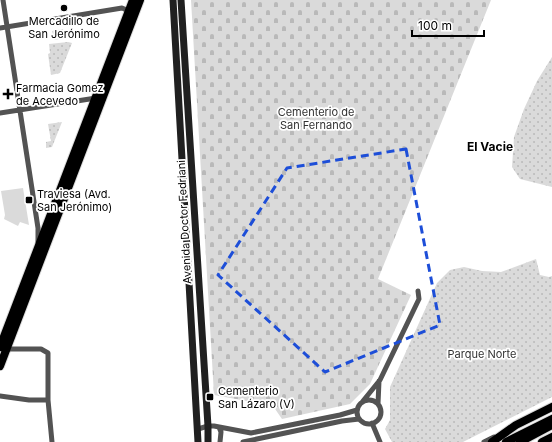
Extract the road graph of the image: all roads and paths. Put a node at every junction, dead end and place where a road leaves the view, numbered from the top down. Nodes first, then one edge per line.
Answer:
1 (3, 0) edge
2 (133, 0) edge
3 (140, 0) edge
4 (173, 0) edge
5 (181, 0) edge
6 (129, 11) junction
7 (7, 27) junction
8 (0, 28) edge
9 (96, 98) junction
10 (20, 110) junction
11 (0, 113) edge
12 (44, 231) junction
13 (418, 291) dead end
14 (3, 348) edge
15 (0, 366) edge
16 (380, 380) junction
17 (0, 396) edge
18 (48, 400) junction
19 (363, 401) junction
20 (378, 404) junction
21 (552, 407) edge
22 (357, 410) junction
23 (359, 419) junction
24 (552, 419) edge
25 (372, 423) junction
26 (516, 425) junction
27 (208, 426) junction
28 (552, 426) edge
29 (219, 427) junction
30 (198, 429) junction
31 (251, 433) junction
32 (552, 437) edge
33 (52, 442) edge
34 (198, 442) edge
35 (208, 442) edge
36 (220, 442) edge
37 (243, 442) edge
38 (380, 442) edge
39 (484, 442) edge
40 (492, 442) edge
41 (506, 442) edge
42 (520, 442) edge
43 (542, 442) edge

1 - 7 street
2 - 6 main road
3 - 12 main road
4 - 30 main road, Avenida Doctor Fedriani
5 - 27 main road, Avenida Doctor Fedriani
6 - 7 street
6 - 9 main road
7 - 8 street
7 - 10 street
9 - 10 street
9 - 12 main road
10 - 11 street
10 - 12 street
12 - 14 main road
12 - 14 main road
13 - 16 street
14 - 15 main road
14 - 18 street
16 - 19 street
16 - 20 street
17 - 18 street
18 - 33 street
19 - 20 street
19 - 22 street
20 - 25 street
21 - 26 main road
22 - 23 street
22 - 31 street
23 - 25 street
23 - 37 street
24 - 41 main road
25 - 38 street
26 - 39 street
26 - 40 main road
27 - 29 street
27 - 30 street
27 - 35 main road, Avenida Doctor Fedriani
28 - 42 main road
29 - 31 street
29 - 36 street
30 - 34 main road, Avenida Doctor Fedriani
31 - 37 street
32 - 43 main road

